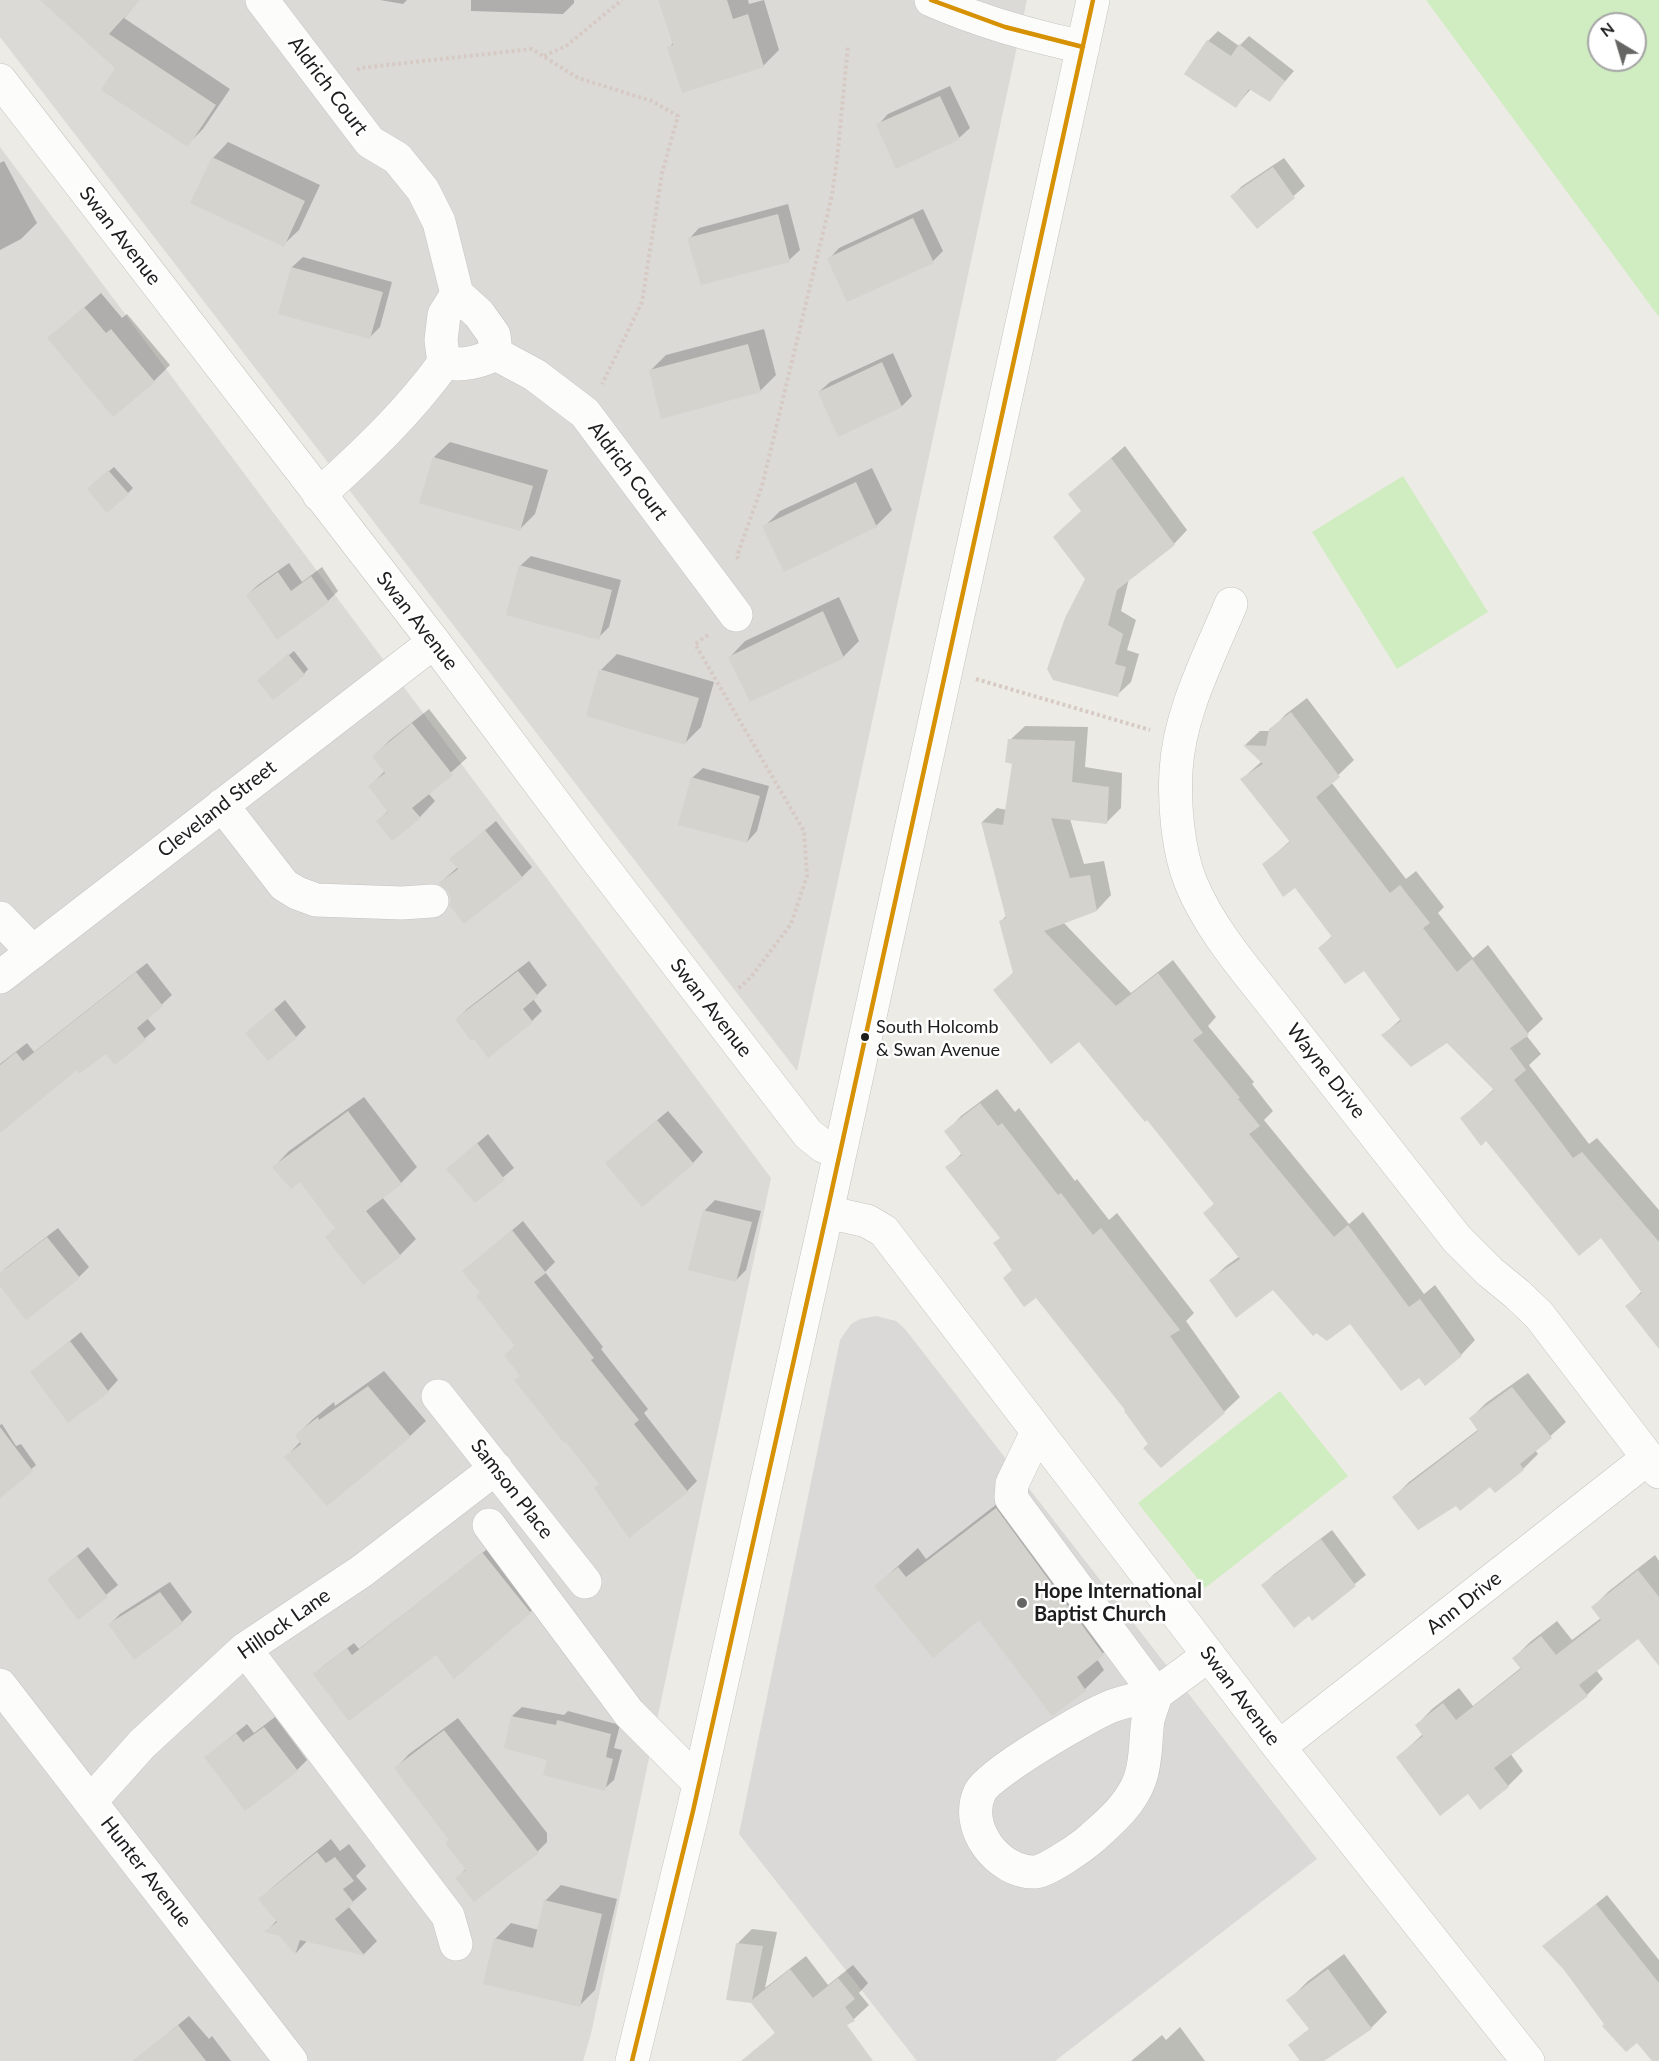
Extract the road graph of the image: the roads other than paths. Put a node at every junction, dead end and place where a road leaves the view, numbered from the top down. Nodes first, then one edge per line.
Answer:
1 (262, 0) edge
2 (931, 0) edge
3 (1093, 0) edge
4 (1083, 47) junction
5 (0, 80) edge
6 (457, 294) junction
7 (496, 354) junction
8 (444, 363) junction
9 (319, 495) junction
10 (1231, 604) dead end
11 (736, 615) road end
12 (434, 642) junction
13 (222, 805) junction
14 (432, 902) dead end
15 (0, 918) edge
16 (33, 952) junction
17 (0, 977) edge
18 (840, 1153) junction
19 (827, 1212) junction
20 (438, 1396) dead end
21 (1037, 1431) junction
22 (1654, 1465) edge
23 (496, 1468) junction
24 (489, 1525) dead end
25 (585, 1582) dead end
26 (245, 1648) junction
27 (1209, 1655) junction
28 (0, 1685) edge
29 (1156, 1694) junction
30 (1280, 1747) junction
31 (699, 1783) junction
32 (91, 1801) junction
33 (456, 1944) dead end
34 (291, 2061) edge
35 (632, 2061) edge
36 (1528, 2061) edge

1 - 6 street, Aldrich Court
2 - 4 street
3 - 4 street
4 - 18 street
5 - 9 street, Swan Avenue
6 - 7 street
6 - 8 street
7 - 8 street
7 - 11 street, Aldrich Court
8 - 9 street
9 - 12 street, Swan Avenue
10 - 22 street, Wayne Drive
12 - 13 street, Cleveland Street
12 - 18 street, Swan Avenue
13 - 14 street
13 - 16 street, Cleveland Street
15 - 16 street
16 - 17 street, Cleveland Street
18 - 19 street
19 - 21 street, Swan Avenue
19 - 31 street
20 - 23 street, Samson Place
21 - 27 street, Swan Avenue
21 - 29 street
22 - 30 street, Ann Drive
23 - 25 street, Samson Place
23 - 26 street, Hillock Lane
24 - 31 street
26 - 32 street, Hillock Lane
26 - 33 street
27 - 29 street
27 - 30 street, Swan Avenue
28 - 32 street, Hunter Avenue
29 - 29 street
30 - 36 street, Swan Avenue
31 - 35 street
32 - 34 street, Hunter Avenue

